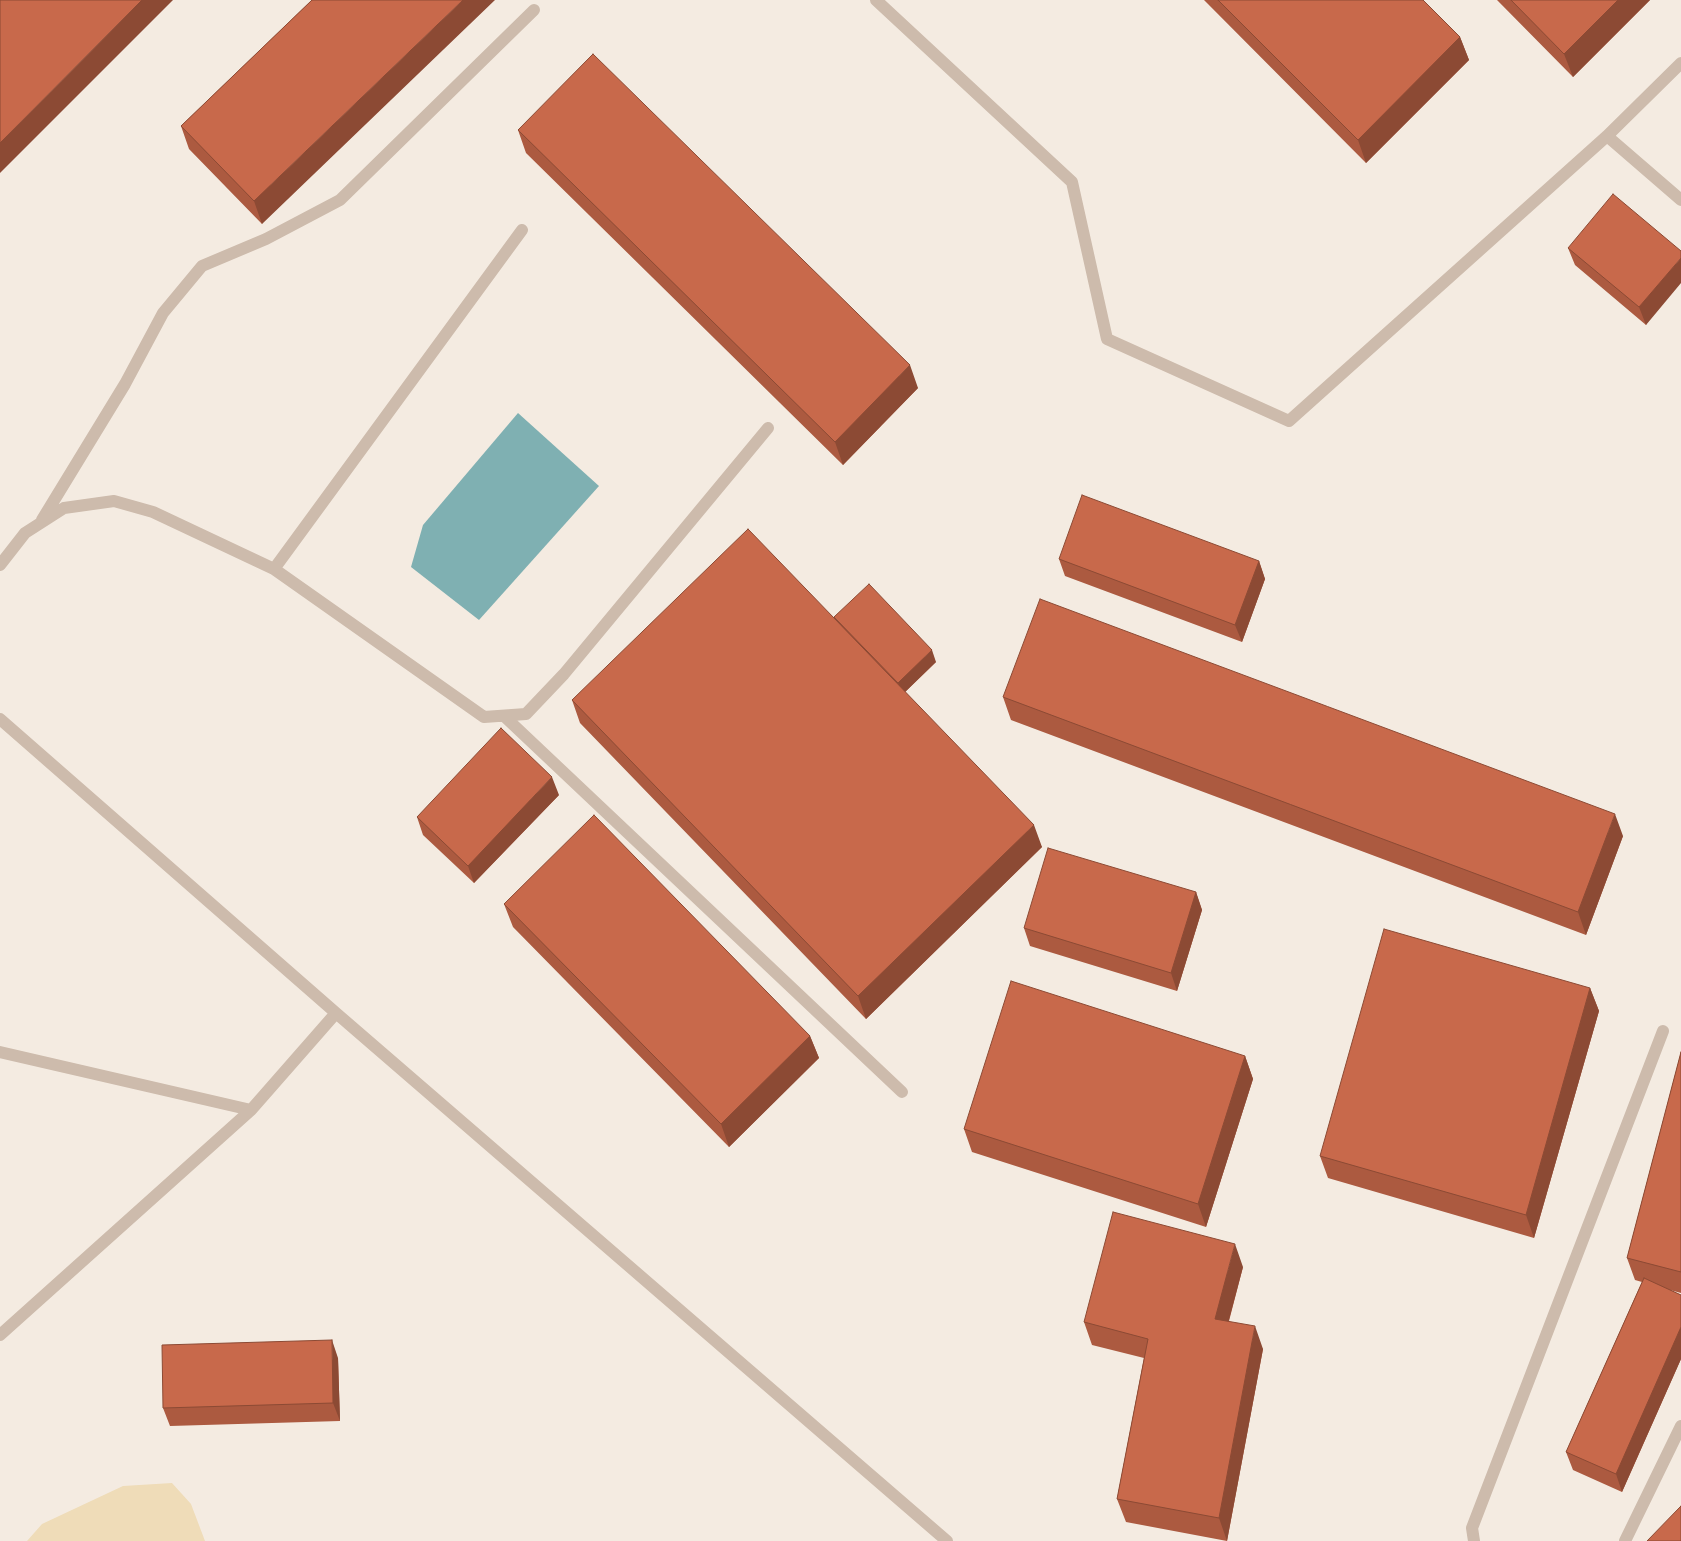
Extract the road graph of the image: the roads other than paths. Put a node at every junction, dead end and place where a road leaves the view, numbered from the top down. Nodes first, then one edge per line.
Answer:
1 (876, 0) edge
2 (534, 10) dead end
3 (1681, 63) edge
4 (1607, 136) junction
5 (1681, 200) edge
6 (522, 230) dead end
7 (768, 428) dead end
8 (40, 523) junction
9 (0, 565) edge
10 (274, 569) junction
11 (504, 716) junction
12 (0, 719) edge
13 (336, 1013) junction
14 (1663, 1030) dead end
15 (0, 1052) edge
16 (902, 1092) dead end
17 (251, 1110) junction
18 (0, 1335) edge
19 (1681, 1426) edge
20 (947, 1541) edge
21 (1474, 1541) edge
22 (1625, 1541) edge

1 - 4 street
2 - 8 street
3 - 4 street
4 - 5 street
6 - 10 street
7 - 11 street
8 - 9 street
8 - 10 street
10 - 11 street
11 - 16 street
12 - 13 street
13 - 17 street
13 - 20 street
14 - 21 street
15 - 17 street
17 - 18 street
19 - 22 street

